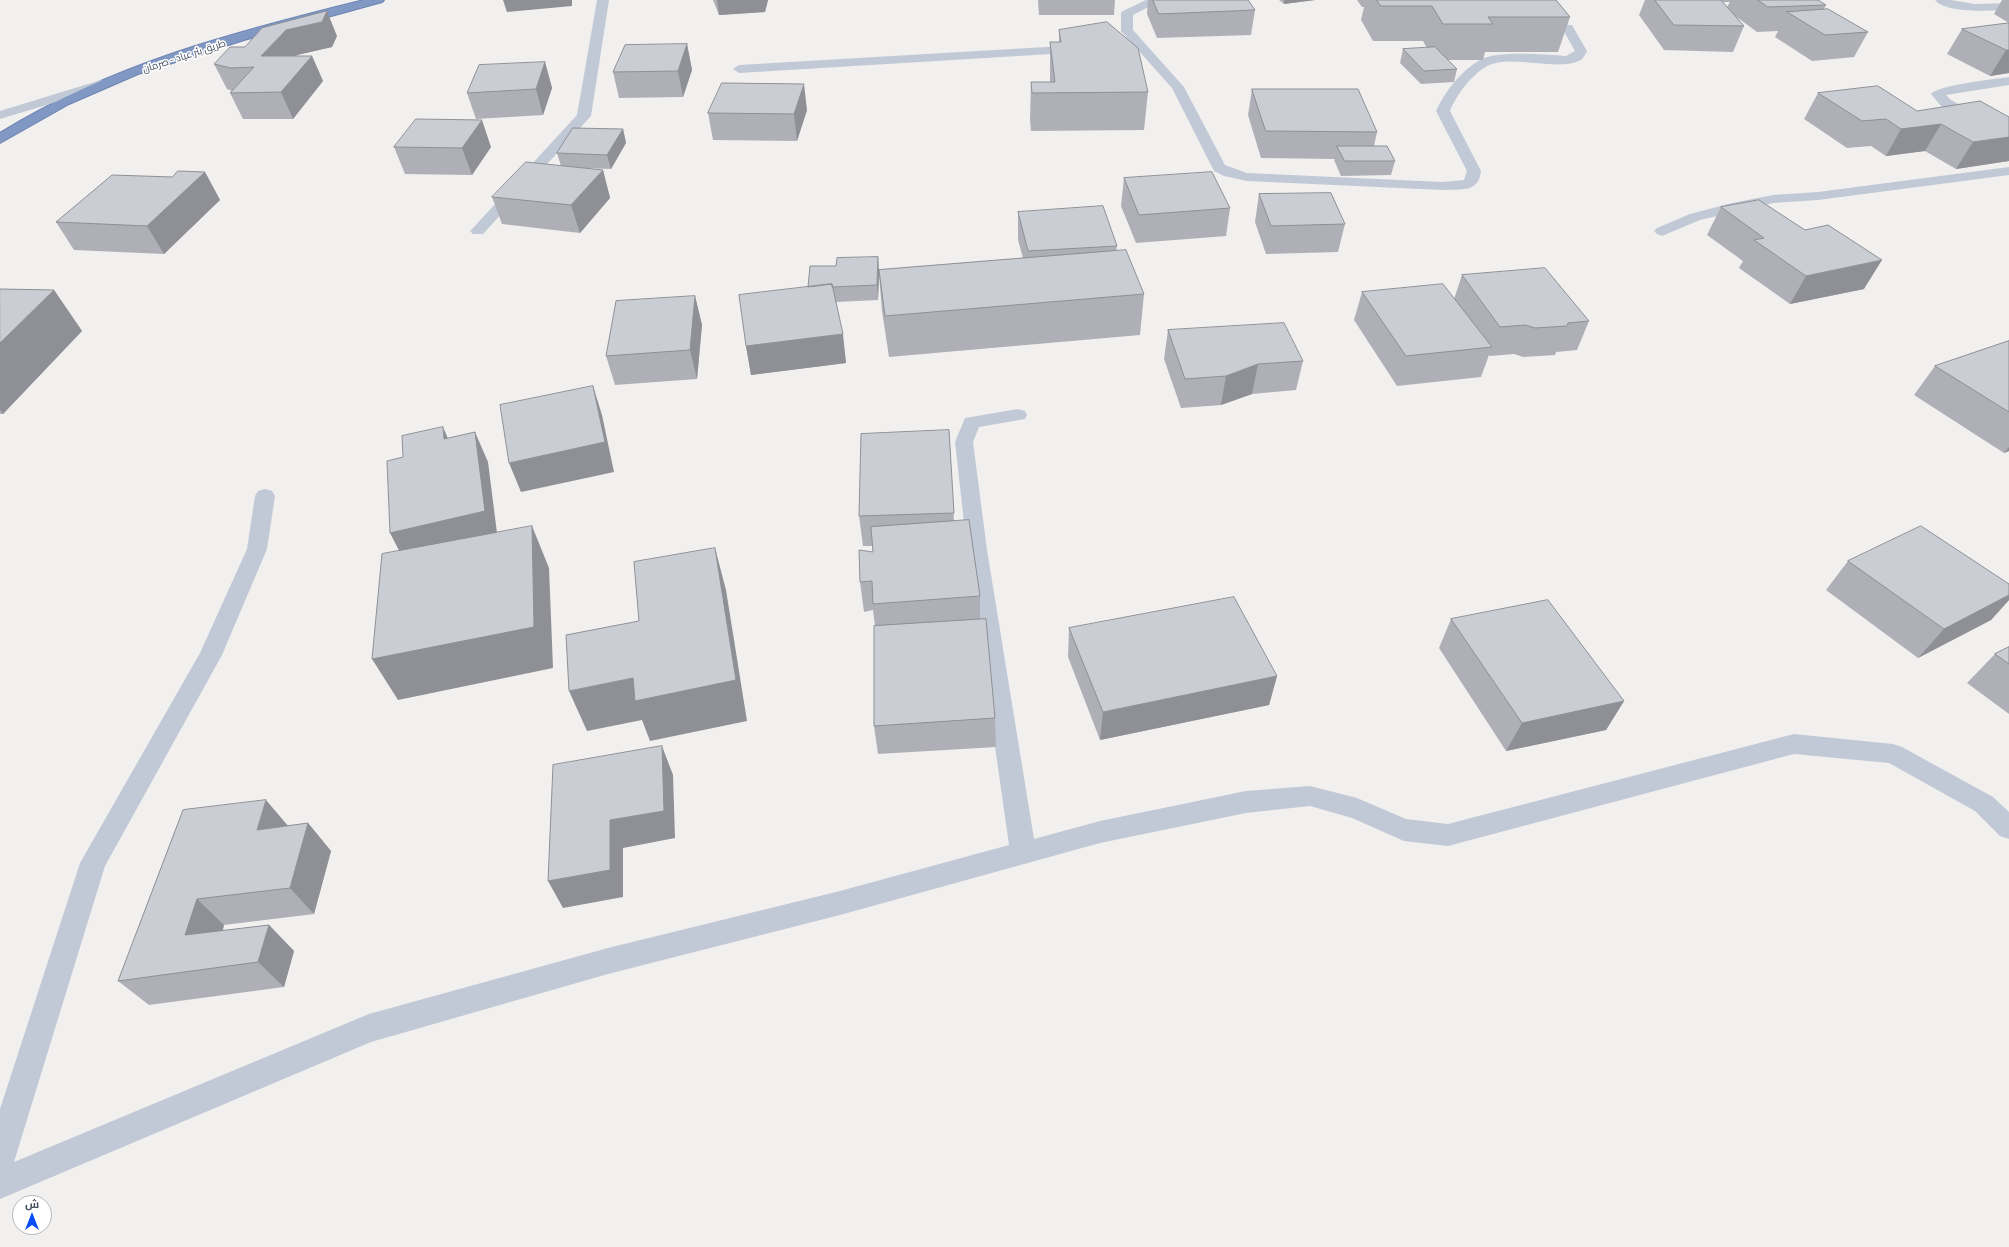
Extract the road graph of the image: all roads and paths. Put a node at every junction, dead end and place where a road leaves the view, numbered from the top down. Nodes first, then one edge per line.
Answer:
1 (378, 0) edge
2 (603, 0) edge
3 (1156, 0) edge
4 (1941, 0) edge
5 (2009, 6) edge
6 (1568, 28) dead end
7 (1124, 46) edge
8 (1140, 46) junction
9 (1093, 48) edge
10 (739, 69) dead end
11 (2009, 81) edge
12 (101, 84) junction
13 (0, 115) edge
14 (2009, 138) edge
15 (0, 139) edge
16 (2008, 172) edge
17 (478, 231) dead end
18 (1662, 231) dead end
19 (1018, 415) dead end
20 (265, 496) dead end
21 (2009, 828) edge
22 (1022, 852) junction
23 (0, 1156) edge
24 (0, 1183) edge

1 - 12 highway, طريق بئر عياد - صرمان
2 - 17 street
3 - 8 street
4 - 5 street
6 - 8 street
7 - 8 street
9 - 10 street
11 - 14 street
12 - 13 street
12 - 15 highway, طريق بئر عياد - صرمان
16 - 18 street
19 - 22 street
20 - 23 street
21 - 22 street
22 - 24 street

